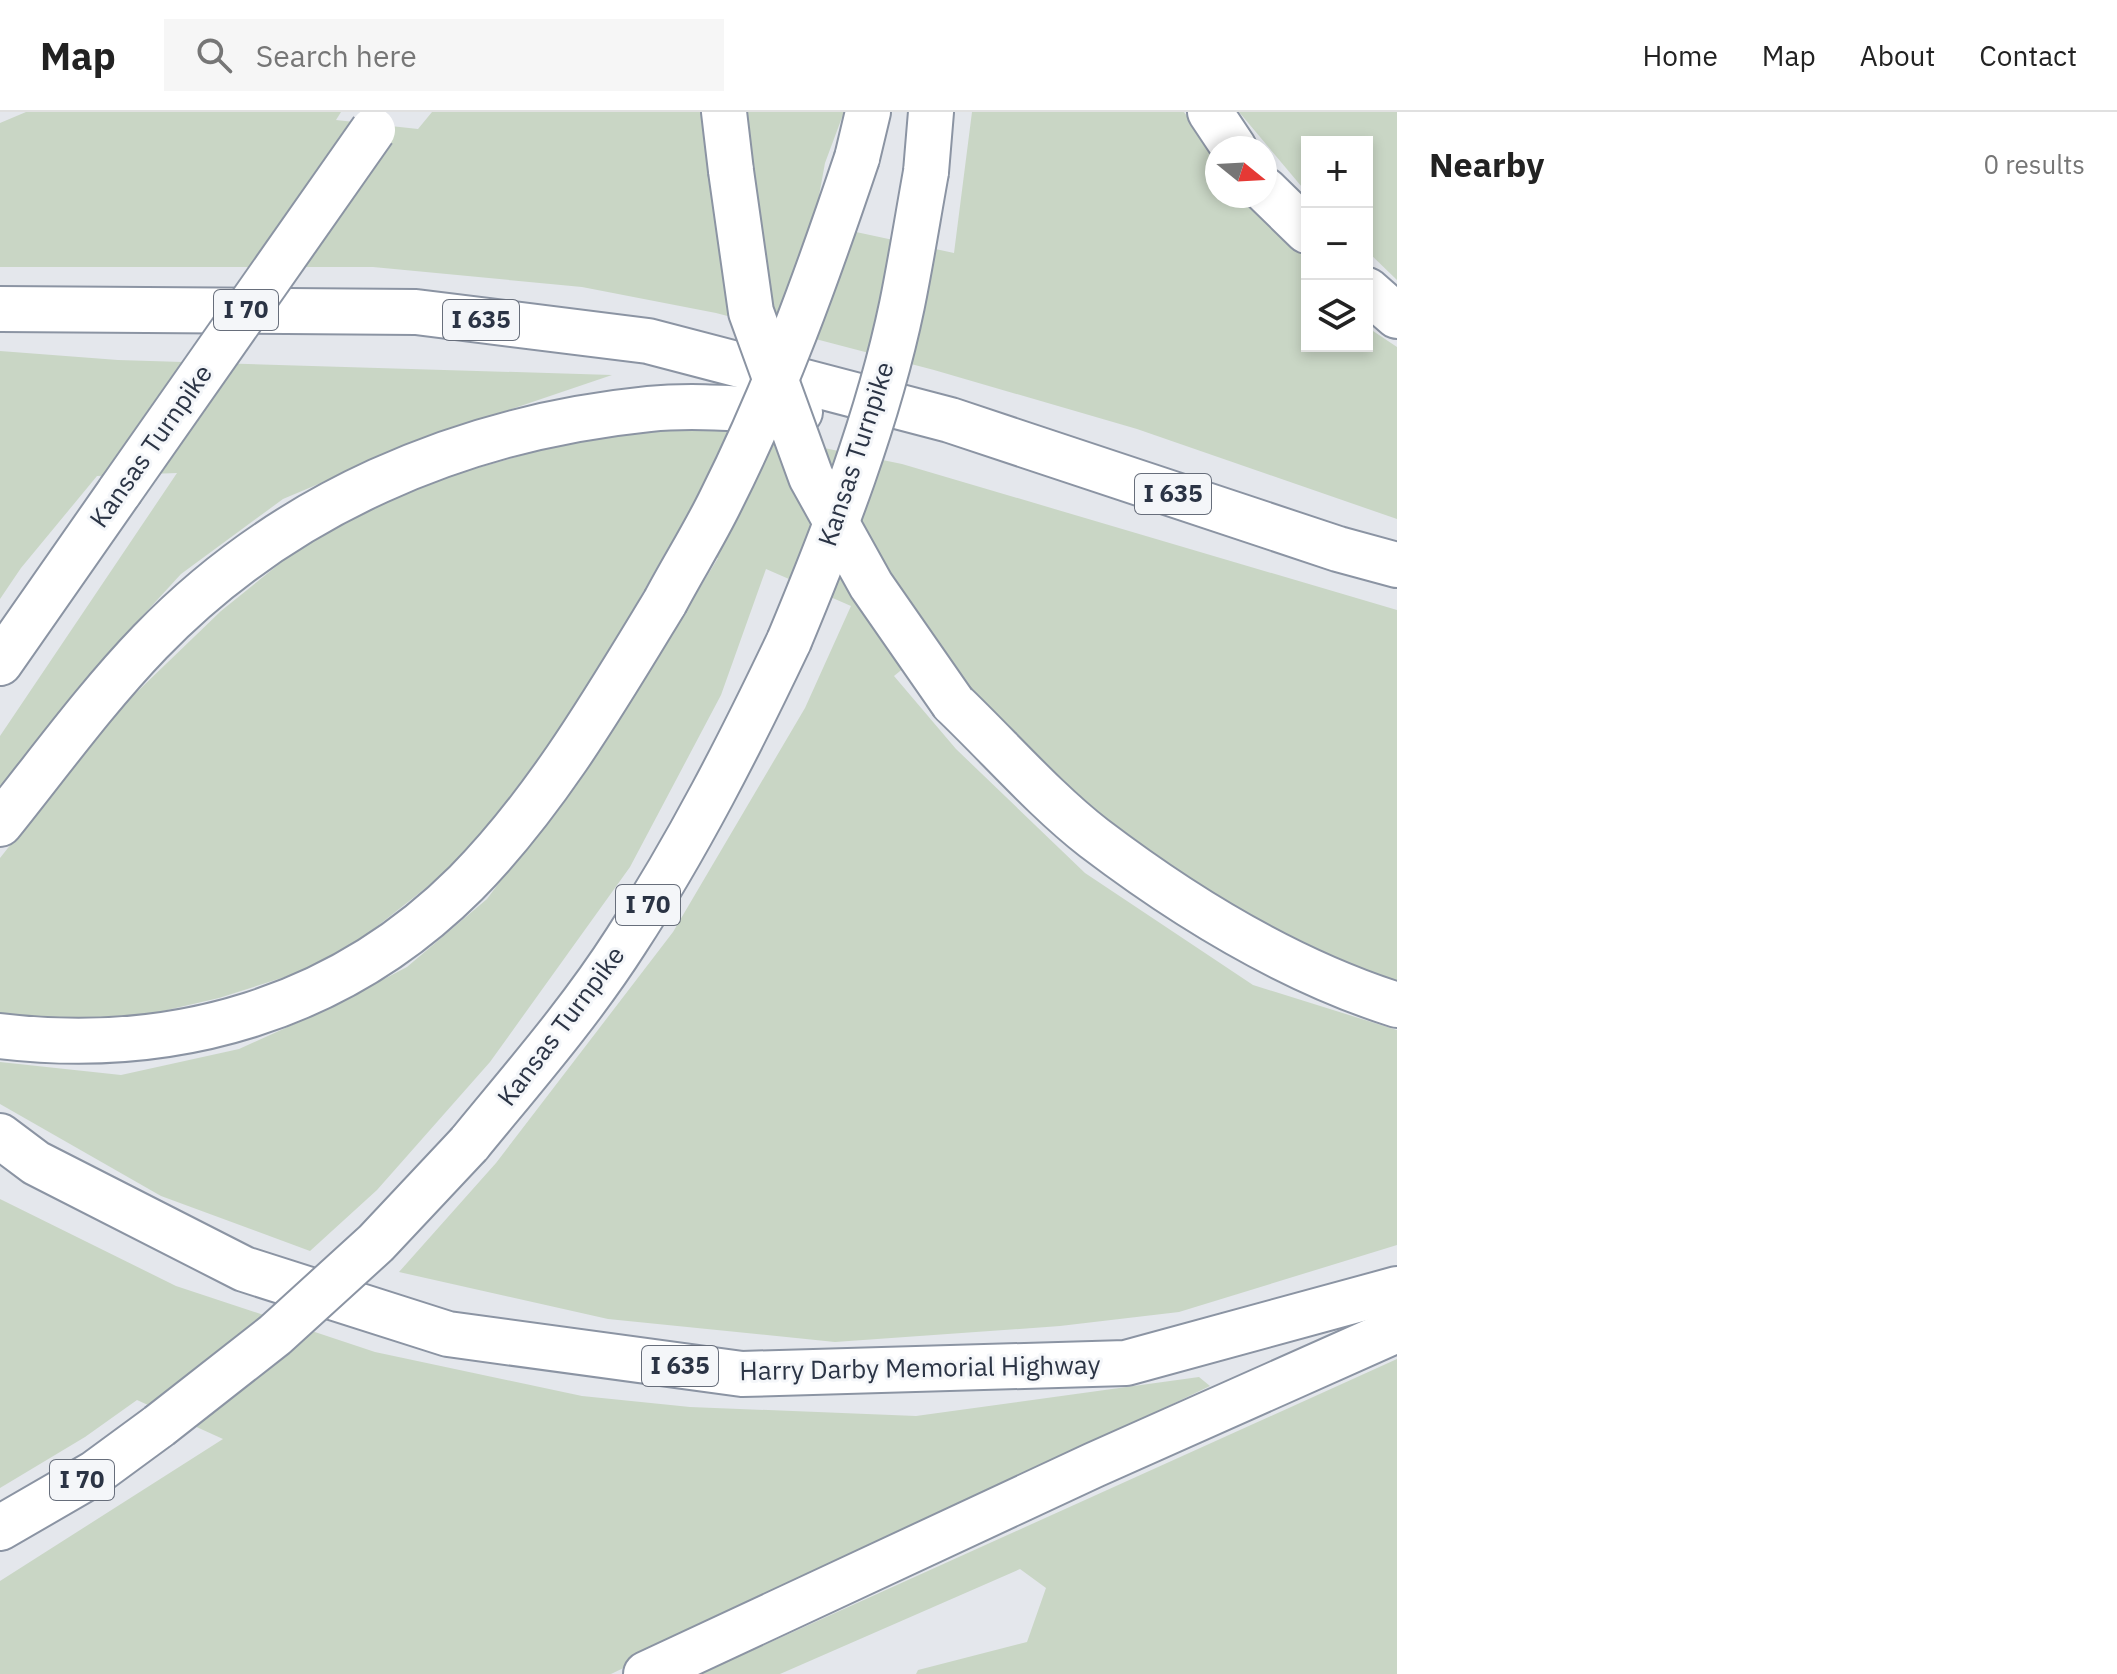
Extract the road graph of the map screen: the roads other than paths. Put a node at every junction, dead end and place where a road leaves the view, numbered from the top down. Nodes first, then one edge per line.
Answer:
1 (724, 112) edge
2 (868, 112) edge
3 (931, 112) edge
4 (1210, 112) edge
5 (379, 121) edge
6 (1226, 136) edge
7 (1277, 202) edge
8 (1301, 225) edge
9 (1373, 295) edge
10 (0, 309) edge
11 (1397, 316) edge
12 (950, 420) junction
13 (1397, 565) edge
14 (0, 663) edge
15 (0, 824) edge
16 (1397, 1005) edge
17 (0, 1036) edge
18 (0, 1136) edge
19 (1397, 1289) edge
20 (1397, 1330) edge
21 (0, 1528) edge
22 (646, 1674) edge

1 - 16 highway, bridge
2 - 17 highway, bridge
3 - 21 highway, Kansas Turnpike / I 70, bridge
4 - 6 highway
5 - 14 highway, Kansas Turnpike / I 70, bridge
7 - 8 highway
9 - 11 highway
10 - 12 highway, I 635
12 - 13 highway, I 635
12 - 15 highway
18 - 19 highway, Harry Darby Memorial Highway / I 635
20 - 22 highway

